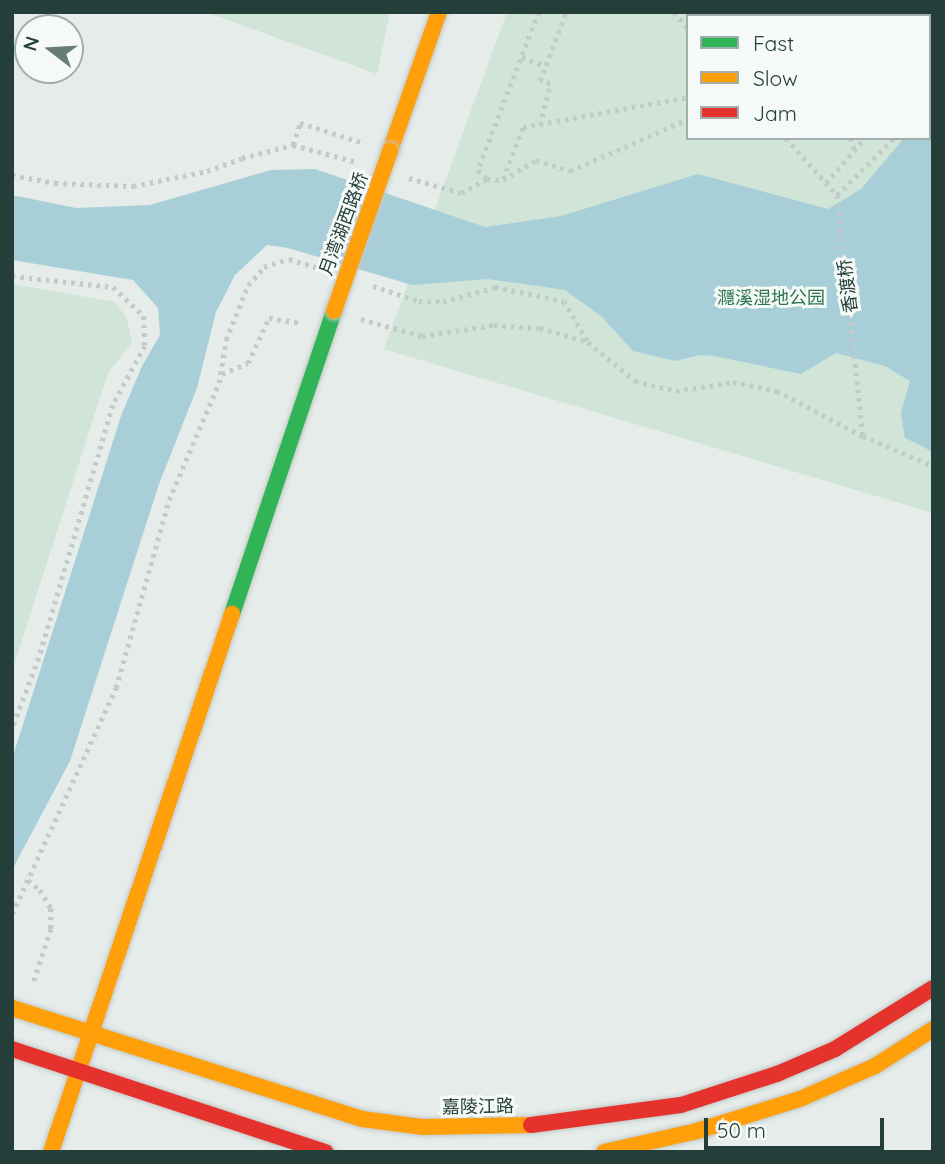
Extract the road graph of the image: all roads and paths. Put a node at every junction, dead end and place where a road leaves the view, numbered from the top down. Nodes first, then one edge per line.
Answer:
1 (439, 12) edge
2 (540, 12) edge
3 (566, 12) edge
4 (674, 12) edge
5 (686, 25) edge
6 (522, 57) junction
7 (545, 66) junction
8 (686, 97) edge
9 (686, 120) edge
10 (540, 124) junction
11 (788, 140) edge
12 (852, 140) edge
13 (863, 140) edge
14 (892, 140) edge
15 (293, 145) junction
16 (854, 150) junction
17 (390, 151) junction
18 (359, 163) dead end
19 (397, 174) dead end
20 (12, 175) edge
21 (487, 179) junction
22 (503, 180) junction
23 (826, 183) junction
24 (837, 195) junction
25 (12, 275) edge
26 (334, 311) junction
27 (327, 328) junction
28 (221, 374) dead end
29 (863, 436) junction
30 (933, 466) edge
31 (12, 729) edge
32 (28, 880) dead end
33 (933, 988) edge
34 (17, 1009) edge
35 (933, 1029) edge
36 (92, 1034) junction
37 (12, 1049) edge
38 (80, 1072) junction
39 (51, 1152) edge
40 (325, 1152) edge
41 (604, 1152) edge

1 - 17 street, 月湾湖西路桥
2 - 6 path
3 - 7 path
4 - 5 path
6 - 7 path
6 - 21 path
7 - 10 path
8 - 10 path
9 - 22 path
10 - 22 path
11 - 23 path
12 - 16 path
13 - 16 path
14 - 24 path
15 - 17 path
15 - 18 path
15 - 20 path
16 - 23 path
17 - 26 street, 月湾湖西路桥, bridge
19 - 21 path
21 - 22 path
23 - 24 path
24 - 29 path, 香渡桥
25 - 31 path
26 - 27 street, 月湾湖西路桥
26 - 29 path
27 - 28 path
27 - 36 street, 月湾湖西路桥
29 - 30 path
32 - 34 path
33 - 36 street, 嘉陵江路
34 - 36 street, 嘉陵江路
35 - 41 street
36 - 38 street, 月湾湖西路桥
37 - 38 street
38 - 39 street, 月湾湖西路桥
38 - 40 street

